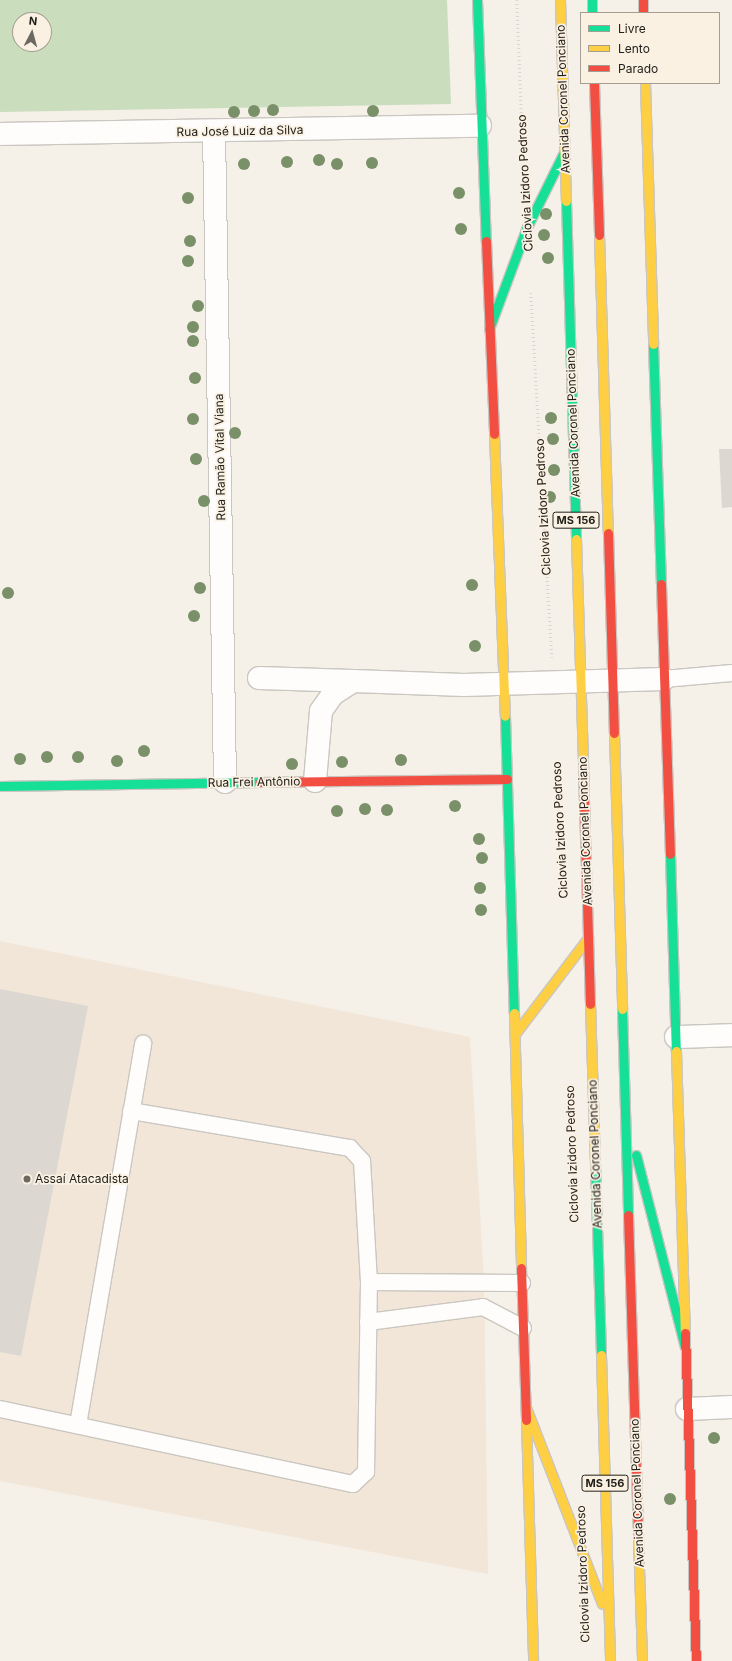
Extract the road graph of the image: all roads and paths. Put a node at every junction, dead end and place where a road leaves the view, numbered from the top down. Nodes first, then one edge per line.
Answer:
1 (477, 0) edge
2 (517, 0) edge
3 (560, 0) edge
4 (592, 0) edge
5 (643, 0) edge
6 (592, 12) edge
7 (643, 12) edge
8 (594, 84) edge
9 (645, 84) edge
10 (480, 126) junction
11 (214, 131) junction
12 (0, 134) edge
13 (565, 151) junction
14 (524, 180) dead end
15 (531, 290) dead end
16 (489, 329) junction
17 (732, 673) edge
18 (259, 678) dead end
19 (664, 679) junction
20 (353, 681) junction
21 (581, 681) junction
22 (613, 681) junction
23 (553, 682) junction
24 (504, 685) junction
25 (507, 779) junction
26 (315, 781) junction
27 (225, 782) junction
28 (0, 786) edge
29 (607, 790) dead end
30 (616, 798) junction
31 (588, 938) junction
32 (514, 1034) junction
33 (732, 1035) edge
34 (676, 1037) junction
35 (143, 1043) dead end
36 (131, 1111) junction
37 (626, 1116) junction
38 (369, 1282) junction
39 (522, 1283) junction
40 (368, 1322) junction
41 (523, 1328) junction
42 (686, 1347) junction
43 (525, 1405) junction
44 (732, 1407) edge
45 (0, 1409) edge
46 (688, 1409) junction
47 (78, 1425) junction
48 (609, 1623) junction
49 (532, 1661) edge
50 (610, 1661) edge
51 (642, 1661) edge
52 (696, 1661) edge

1 - 10 main road
2 - 14 path, Ciclovia Izidoro Pedroso
3 - 13 main road, Avenida Coronel Ponciano / MS 156
4 - 6 main road
5 - 7 main road
8 - 22 main road
9 - 19 main road
10 - 11 street, Rua José Luiz da Silva
10 - 16 main road
11 - 12 street, Rua José Luiz da Silva
11 - 27 street, Rua Ramão Vital Viana
13 - 16 main road
13 - 21 main road, Avenida Coronel Ponciano / MS 156
15 - 23 path, Ciclovia Izidoro Pedroso
16 - 24 main road
17 - 19 lane
18 - 20 street
19 - 22 street
19 - 34 main road
20 - 24 street
20 - 26 street
21 - 22 street
21 - 23 street
21 - 31 main road, Avenida Coronel Ponciano / MS 156
22 - 30 main road
23 - 24 street
24 - 25 main road
25 - 26 main road, Rua Frei Antônio
25 - 32 main road
26 - 27 main road, Rua Frei Antônio
27 - 28 main road, Rua Frei Antônio
29 - 30 main road
30 - 37 main road
31 - 32 main road
31 - 48 main road, Avenida Coronel Ponciano / MS 156
32 - 39 main road
33 - 34 street
34 - 42 main road
35 - 36 lane
36 - 38 lane
36 - 47 lane
37 - 42 main road
37 - 51 main road, Avenida Coronel Ponciano / MS 156
38 - 39 lane
38 - 40 lane
39 - 41 main road
40 - 41 lane
40 - 47 lane
41 - 43 main road
42 - 46 main road
43 - 48 main road
43 - 49 main road
44 - 46 street
45 - 47 lane
46 - 52 main road
48 - 50 main road, Avenida Coronel Ponciano / MS 156

